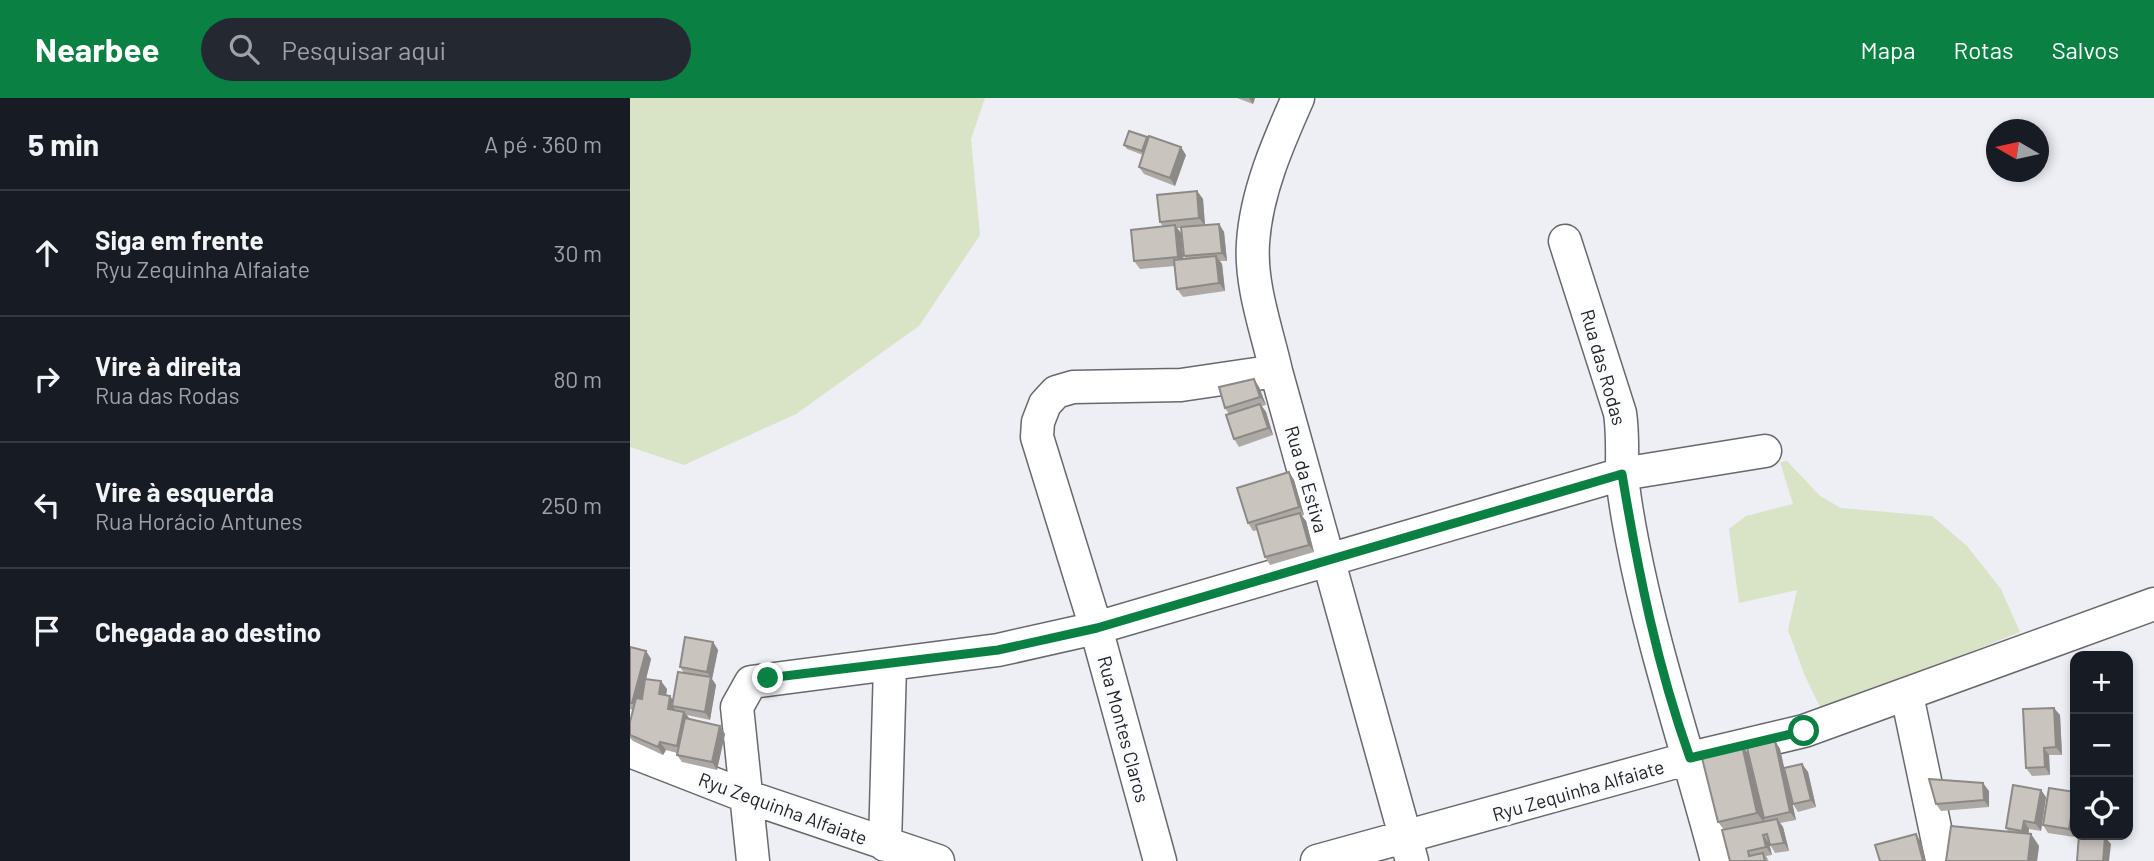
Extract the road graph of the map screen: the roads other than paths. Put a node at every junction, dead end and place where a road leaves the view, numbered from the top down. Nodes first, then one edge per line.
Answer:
1 (1298, 98) edge
2 (1565, 241) dead end
3 (1276, 371) junction
4 (1765, 451) dead end
5 (1622, 474) junction
6 (1330, 557) junction
7 (2154, 604) edge
8 (1097, 628) junction
9 (890, 665) junction
10 (1907, 695) junction
11 (630, 751) edge
12 (1690, 758) junction
13 (748, 797) junction
14 (885, 845) junction
15 (1409, 849) edge
16 (753, 861) edge
17 (938, 861) edge
18 (1160, 861) edge
19 (1317, 861) edge
20 (1717, 861) edge
21 (1941, 861) edge

1 - 3 street, Rua da Estiva
2 - 5 street, Rua das Rodas
3 - 6 street, Rua da Estiva
3 - 8 street, Rua Montes Claros
4 - 5 street
5 - 6 street
5 - 12 street, Rua das Rodas
6 - 8 street
6 - 15 street, Rua da Estiva
7 - 10 street, Ryu Zequinha Alfaiate
8 - 9 street
8 - 18 street, Rua Montes Claros
9 - 13 street
9 - 14 street
10 - 12 street, Ryu Zequinha Alfaiate
10 - 21 street
11 - 13 street, Ryu Zequinha Alfaiate
12 - 15 street, Ryu Zequinha Alfaiate
12 - 20 street, Rua das Rodas
13 - 14 street, Ryu Zequinha Alfaiate
13 - 16 street
14 - 17 street, Ryu Zequinha Alfaiate
15 - 19 street, Ryu Zequinha Alfaiate

